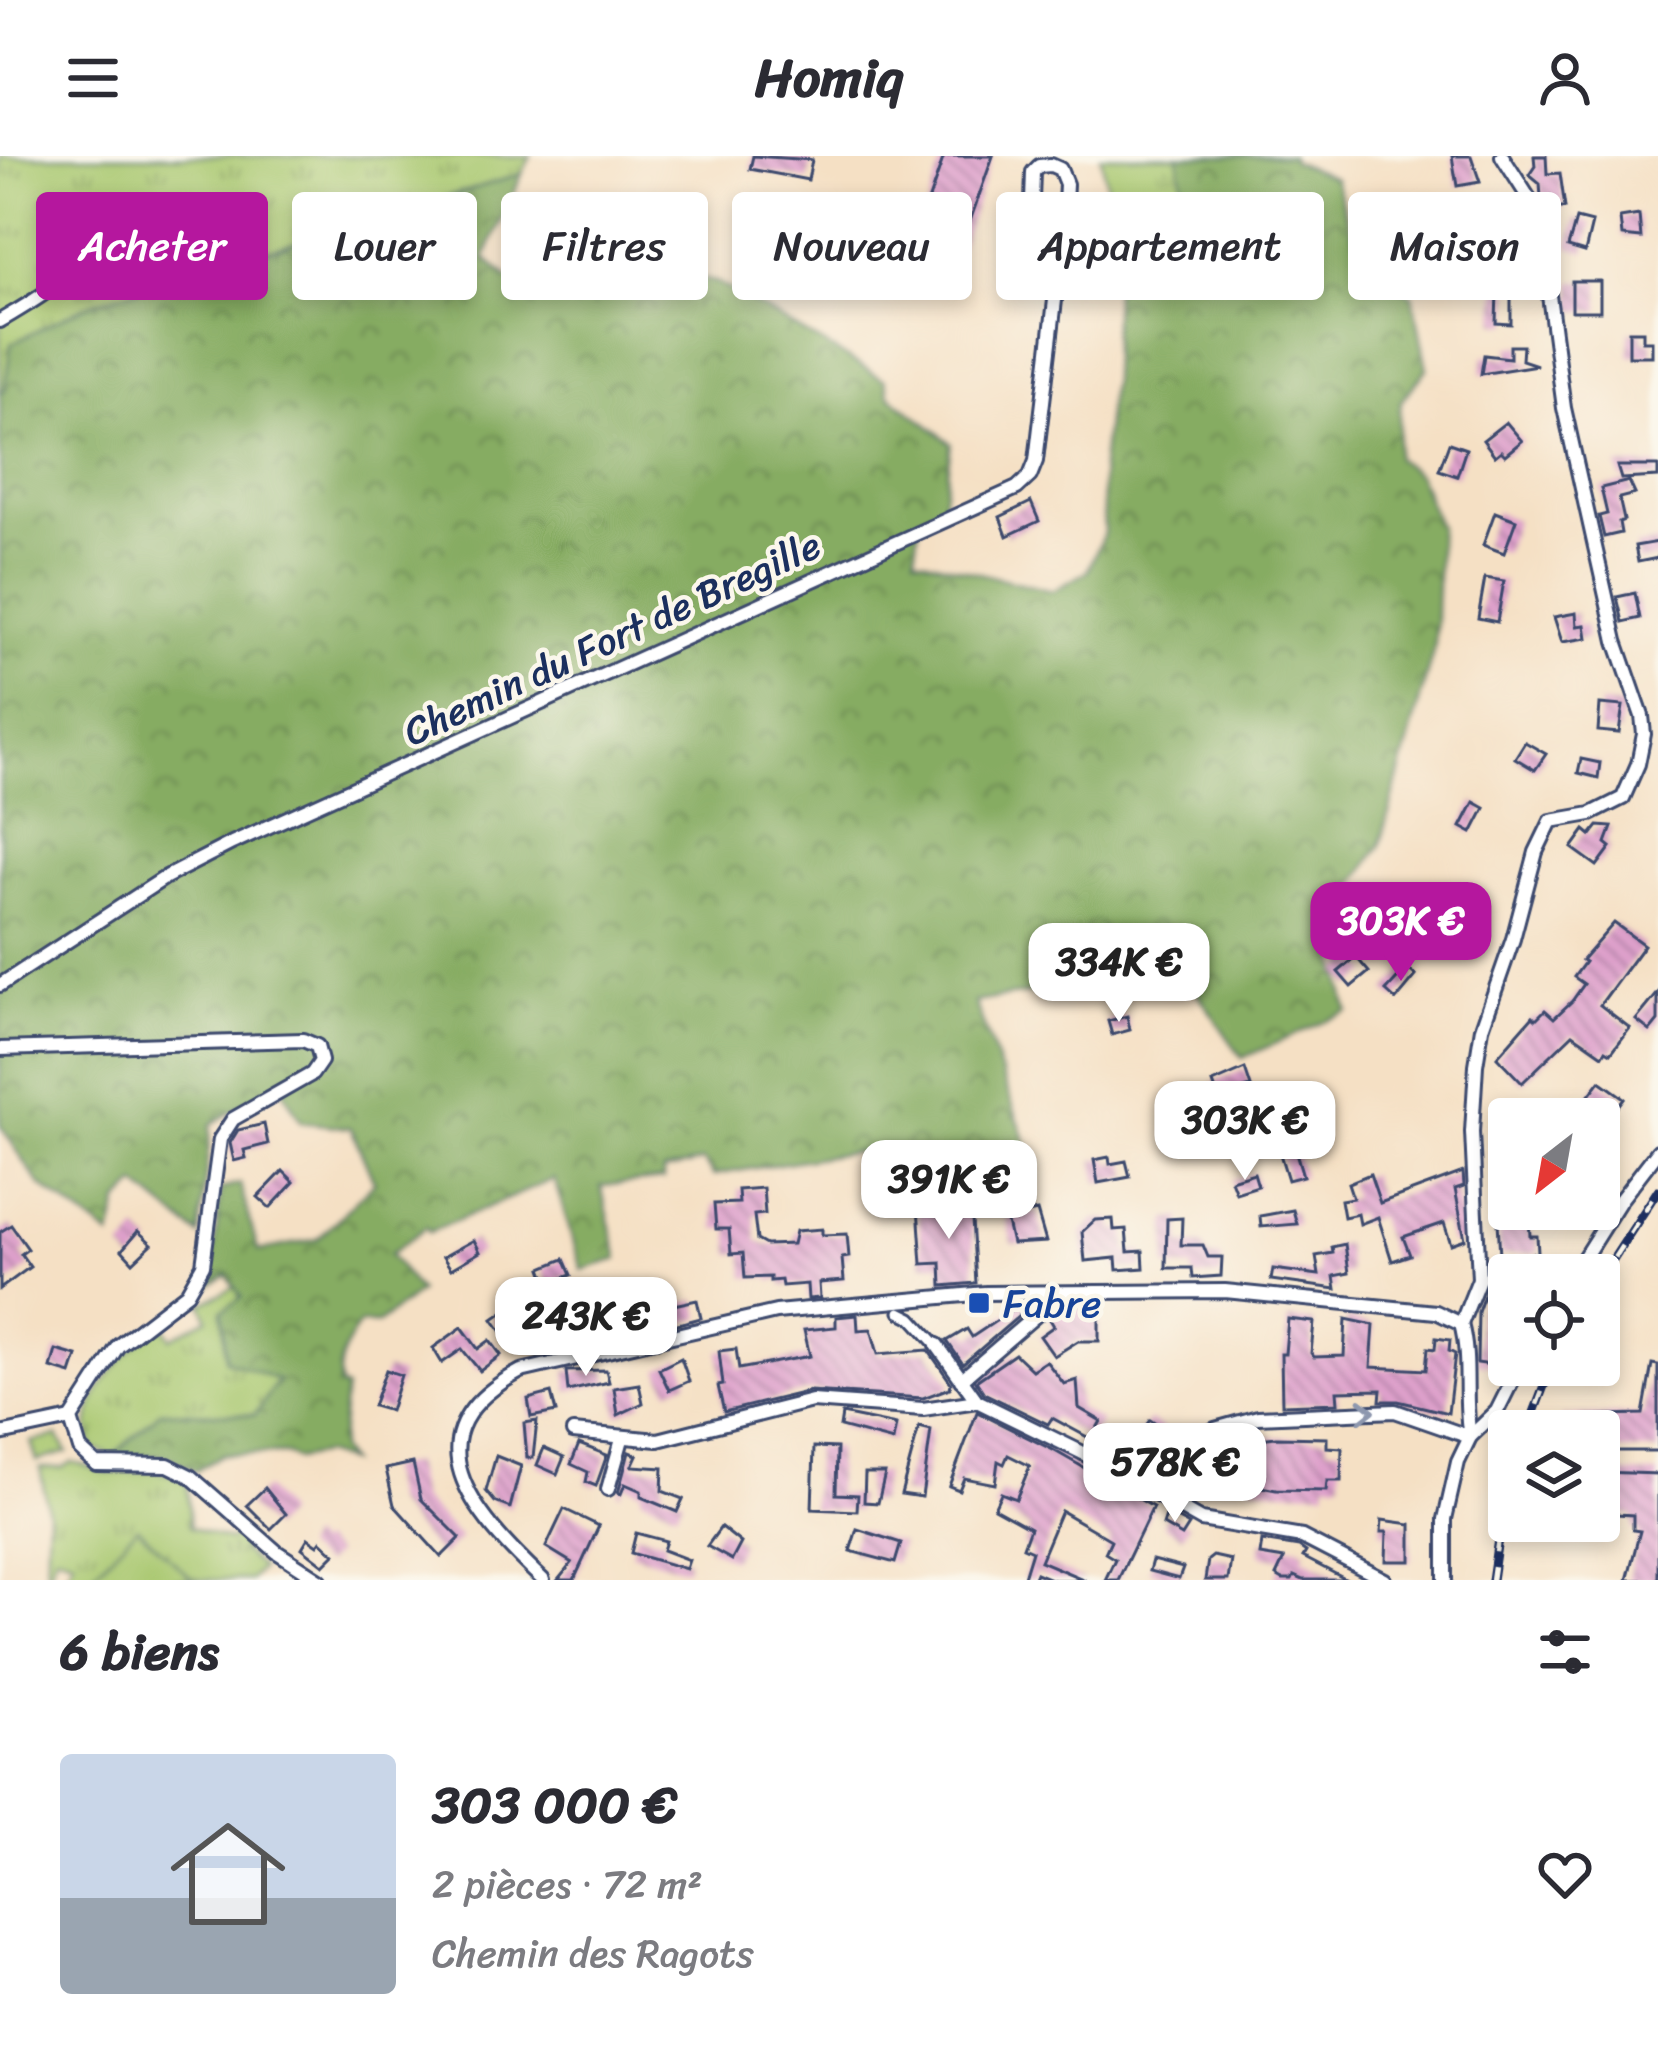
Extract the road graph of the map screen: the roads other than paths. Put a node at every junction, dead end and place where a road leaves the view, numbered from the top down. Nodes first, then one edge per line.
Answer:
1 (1502, 156) edge
2 (1064, 224) joint
3 (36, 296) edge
4 (1055, 300) edge
5 (0, 321) edge
6 (0, 985) edge
7 (0, 1049) edge
8 (1658, 1151) edge
9 (1587, 1254) edge
10 (1052, 1291) junction
11 (900, 1312) dead end
12 (1460, 1324) junction
13 (937, 1345) joint
14 (961, 1380) junction
15 (1509, 1386) edge
16 (977, 1401) junction
17 (71, 1419) junction
18 (573, 1432) dead end
19 (0, 1434) edge
20 (1470, 1437) junction
21 (622, 1438) junction
22 (608, 1490) dead end
23 (1152, 1492) junction
24 (320, 1580) edge
25 (543, 1580) edge
26 (1385, 1580) edge
27 (1445, 1580) edge

1 - 12 street
2 - 2 street, Chemin du Fort de Bregille
3 - 5 street
4 - 6 street, Chemin du Fort de Bregille
7 - 17 street
8 - 9 street
10 - 12 street
10 - 14 street
10 - 25 street
11 - 13 street
12 - 20 street
13 - 14 street
14 - 16 street
15 - 20 street
16 - 21 street
16 - 23 street
17 - 19 street
17 - 24 street
18 - 21 street
23 -> 20 street
20 - 27 street
21 - 22 street
23 - 26 street

